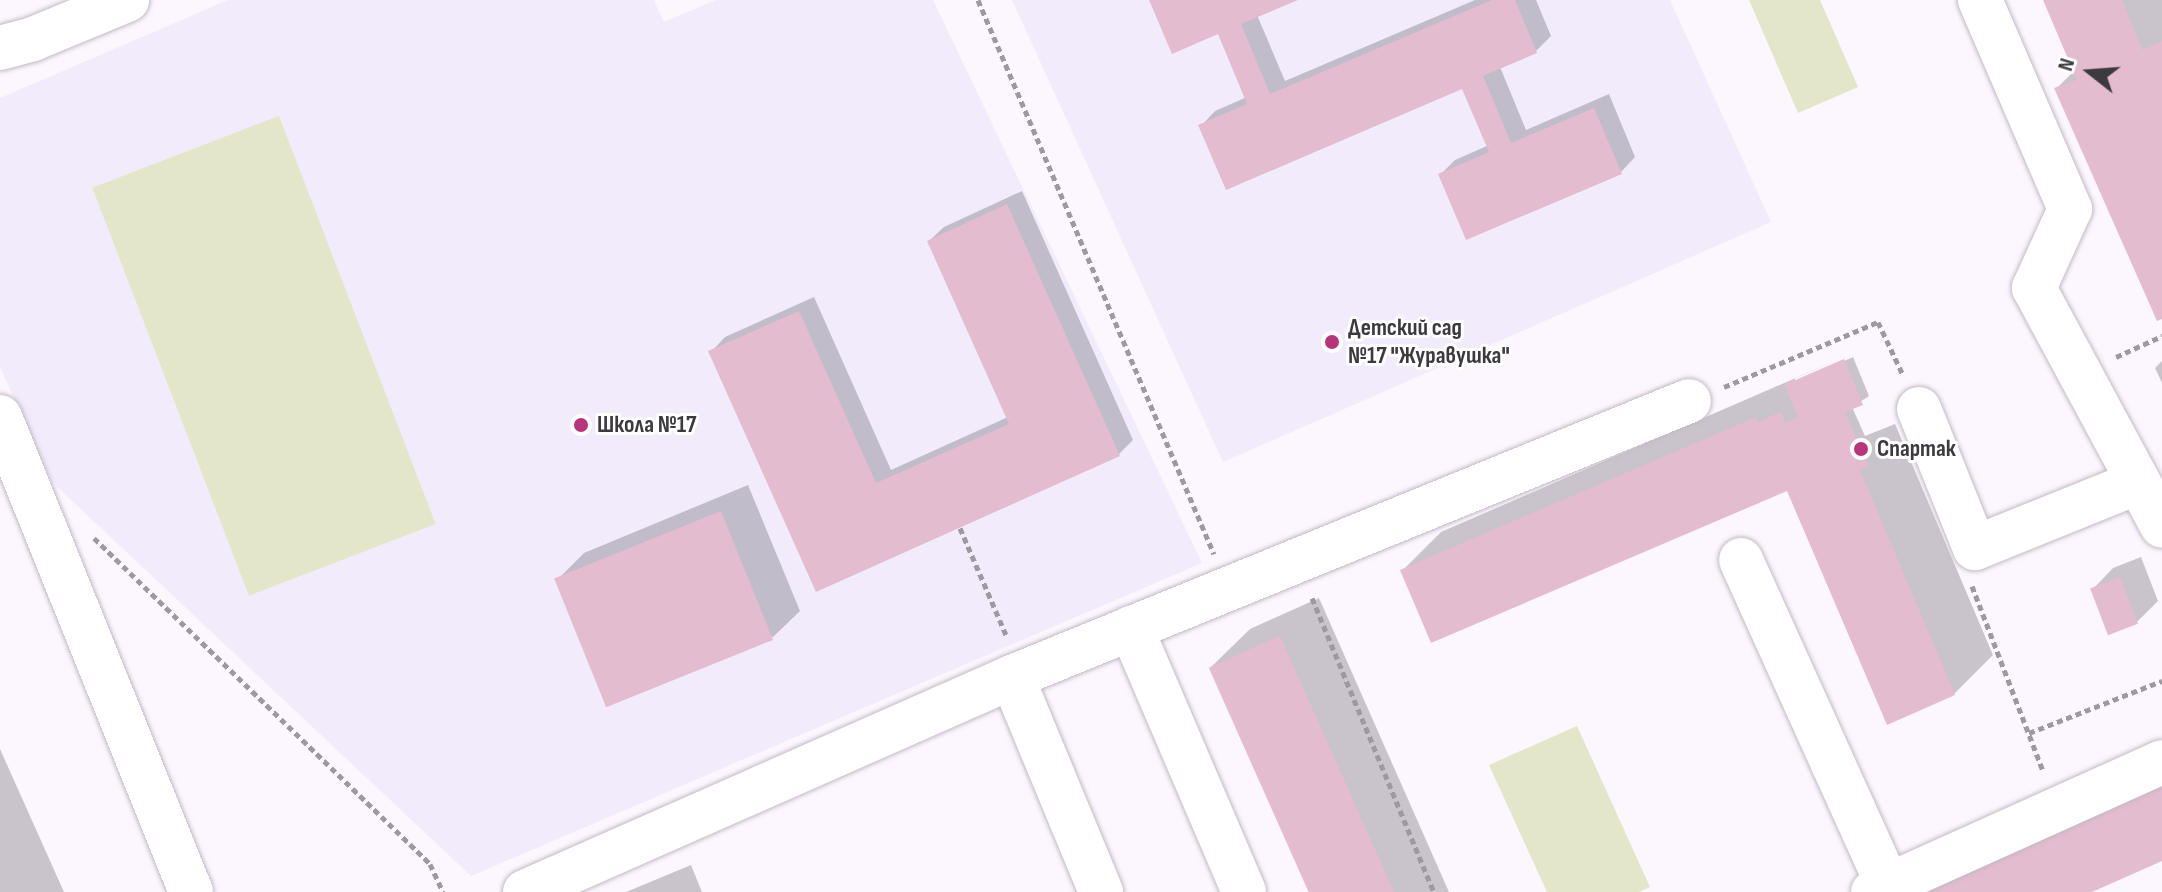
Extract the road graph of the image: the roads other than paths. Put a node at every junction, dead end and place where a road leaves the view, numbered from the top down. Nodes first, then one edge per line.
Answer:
1 (127, 0) edge
2 (1980, 0) edge
3 (0, 48) edge
4 (1689, 401) road end
5 (1919, 409) road end
6 (0, 417) edge
7 (2138, 482) junction
8 (2162, 526) edge
9 (1741, 560) dead end
10 (1131, 628) junction
11 (1017, 675) junction
12 (2162, 762) edge
13 (1881, 889) edge
14 (191, 892) edge
15 (525, 892) edge
16 (1101, 892) edge
17 (1244, 892) edge

1 - 3 street
2 - 7 street
4 - 10 street
5 - 7 street
6 - 14 street
7 - 8 street
9 - 13 street
10 - 11 street
10 - 17 street
11 - 15 street
11 - 16 street
12 - 13 street

